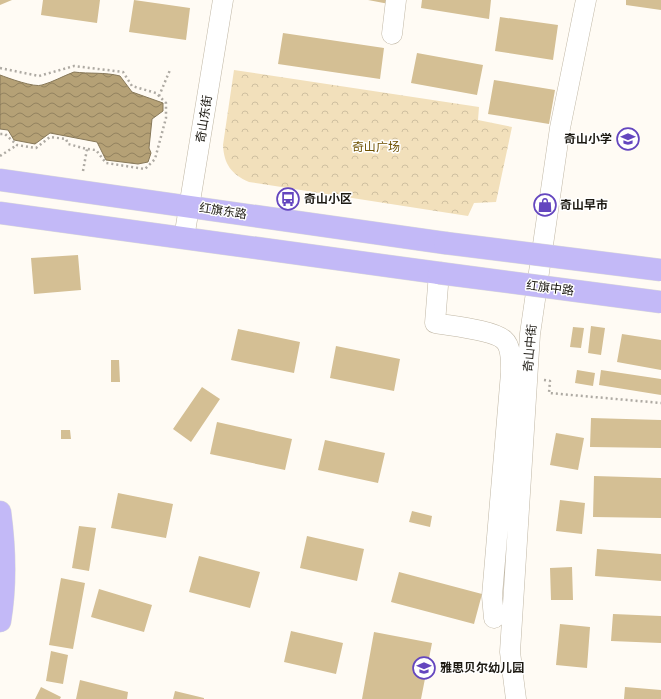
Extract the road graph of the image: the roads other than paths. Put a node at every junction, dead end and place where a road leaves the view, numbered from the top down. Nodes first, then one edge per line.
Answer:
1 (223, 0) edge
2 (396, 0) edge
3 (586, 0) edge
4 (392, 34) dead end
5 (0, 180) edge
6 (189, 206) junction
7 (0, 213) edge
8 (184, 238) junction
9 (661, 270) edge
10 (439, 273) junction
11 (661, 302) edge
12 (0, 512) edge
13 (494, 618) dead end
14 (0, 621) edge
15 (516, 699) edge

1 - 6 street, 奇山东街
2 - 4 street
3 - 15 street, 奇山中街
5 - 6 main road, 红旗东路
6 - 8 street, 奇山东街
6 - 9 main road, 红旗东路, bridge
7 - 8 main road
8 - 10 main road
10 - 11 main road, 红旗中路, bridge
10 - 13 street
12 - 14 main road

